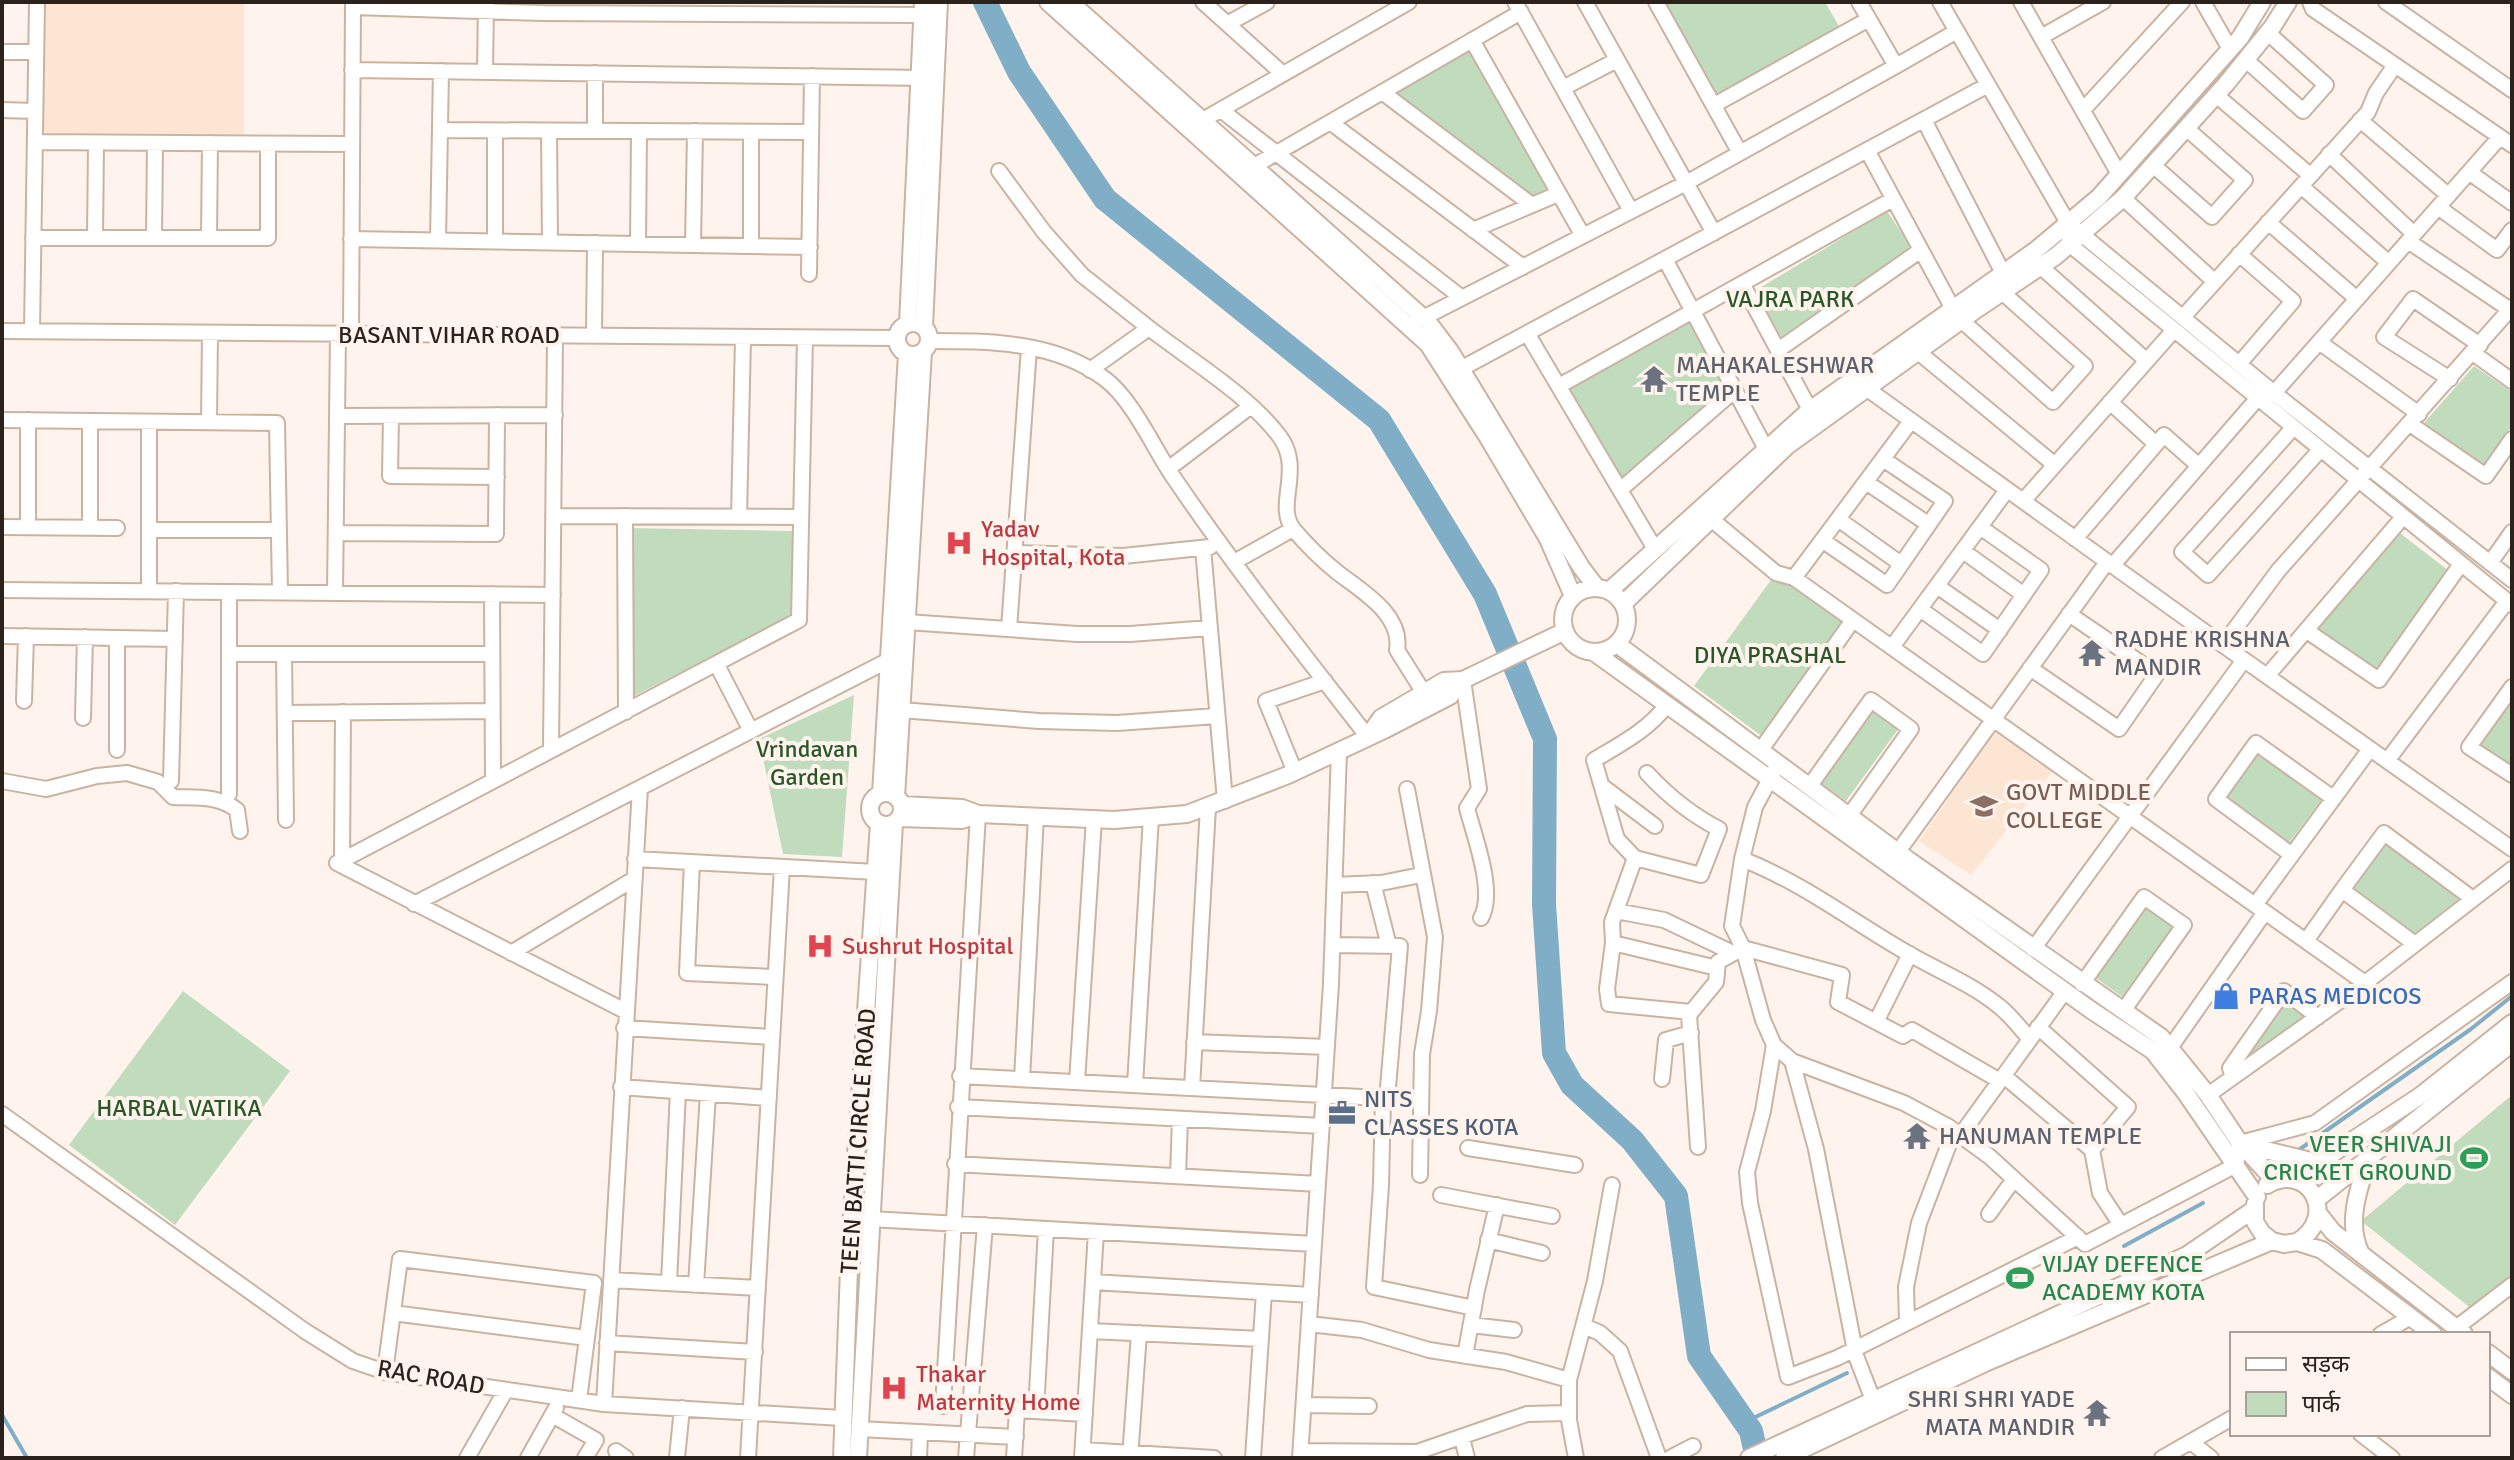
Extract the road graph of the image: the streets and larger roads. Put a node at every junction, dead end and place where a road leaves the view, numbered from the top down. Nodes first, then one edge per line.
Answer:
1 (37, 2) edge
2 (939, 2) edge
3 (1048, 2) edge
4 (1070, 2) edge
5 (1203, 2) edge
6 (1267, 2) edge
7 (1409, 2) edge
8 (1585, 2) edge
9 (1656, 2) edge
10 (1859, 2) edge
11 (1940, 2) edge
12 (2021, 2) edge
13 (2103, 2) edge
14 (2182, 2) edge
15 (2203, 2) edge
16 (2262, 2) edge
17 (2288, 2) edge
18 (2310, 2) edge
19 (2386, 2) edge
20 (353, 5) edge
21 (486, 6) edge
22 (544, 7) edge
23 (599, 7) edge
24 (1518, 7) edge
25 (654, 8) edge
26 (756, 8) edge
27 (923, 8) edge
28 (1869, 19) junction
29 (1227, 24) junction
30 (1957, 31) junction
31 (2268, 33) junction
32 (2041, 37) junction
33 (1472, 40) junction
34 (2230, 49) junction
35 (2, 52) edge
36 (36, 52) junction
37 (1617, 60) junction
38 (2246, 60) junction
39 (2395, 65) junction
40 (1896, 66) junction
41 (352, 70) junction
42 (441, 71) junction
43 (485, 72) junction
44 (595, 73) junction
45 (1283, 74) junction
46 (812, 76) junction
47 (928, 78) junction
48 (1988, 85) junction
49 (1563, 88) junction
50 (2512, 90) edge
51 (1382, 92) junction
52 (2216, 95) junction
53 (1714, 105) junction
54 (2, 110) edge
55 (1221, 110) junction
56 (2083, 110) junction
57 (35, 111) junction
58 (1203, 120) junction
59 (1924, 120) junction
60 (2360, 120) junction
61 (1330, 122) junction
62 (2186, 128) junction
63 (1187, 129) junction
64 (440, 130) junction
65 (495, 131) junction
66 (549, 131) junction
67 (595, 131) junction
68 (639, 131) junction
69 (695, 131) junction
70 (751, 132) junction
71 (811, 132) junction
72 (2506, 141) edge
73 (35, 142) junction
74 (96, 143) junction
75 (155, 143) junction
76 (210, 143) junction
77 (268, 144) junction
78 (352, 144) junction
79 (1867, 150) junction
80 (1275, 153) junction
81 (1740, 153) junction
82 (2329, 154) junction
83 (2153, 165) junction
84 (1254, 166) junction
85 (999, 171) dead end
86 (2469, 172) junction
87 (2119, 174) junction
88 (2306, 181) junction
89 (1686, 183) junction
90 (1558, 194) junction
91 (2123, 198) junction
92 (1893, 199) junction
93 (2443, 201) junction
94 (2512, 203) edge
95 (1532, 205) junction
96 (1631, 211) junction
97 (2268, 222) junction
98 (2068, 223) junction
99 (1473, 230) junction
100 (2512, 230) edge
101 (1714, 233) junction
102 (2083, 233) junction
103 (1583, 236) junction
104 (2411, 237) junction
105 (33, 238) junction
106 (95, 238) junction
107 (154, 238) junction
108 (209, 238) junction
109 (351, 239) junction
110 (438, 240) junction
111 (495, 241) junction
112 (550, 242) junction
113 (595, 243) junction
114 (638, 244) junction
115 (2069, 244) junction
116 (693, 245) junction
117 (751, 246) junction
118 (810, 247) junction
119 (1921, 250) junction
120 (2239, 254) junction
121 (1665, 259) junction
122 (2389, 263) junction
123 (2040, 266) junction
124 (1523, 267) junction
125 (2003, 273) junction
126 (809, 274) dead end
127 (2214, 281) junction
128 (1743, 285) junction
129 (2002, 292) junction
130 (1462, 298) junction
131 (2357, 299) junction
132 (2511, 309) edge
133 (1693, 311) junction
134 (1957, 314) junction
135 (2183, 317) junction
136 (1424, 318) junction
137 (1408, 326) junction
138 (1149, 328) junction
139 (2174, 330) junction
140 (2, 331) edge
141 (32, 331) junction
142 (210, 333) junction
143 (1527, 333) junction
144 (344, 334) junction
145 (555, 336) junction
146 (594, 336) junction
147 (743, 338) junction
148 (805, 338) junction
149 (897, 338) joint
150 (918, 339) junction
151 (2319, 342) junction
152 (1029, 348) junction
153 (2476, 349) junction
154 (1778, 350) junction
155 (1917, 351) junction
156 (2147, 361) junction
157 (2239, 364) junction
158 (1090, 370) junction
159 (1454, 372) junction
160 (2450, 379) junction
161 (2512, 381) edge
162 (1559, 386) junction
163 (1866, 388) junction
164 (1735, 390) junction
165 (2274, 393) junction
166 (2257, 399) junction
167 (2110, 402) junction
168 (1251, 406) junction
169 (1810, 410) junction
170 (497, 415) junction
171 (555, 415) junction
172 (337, 416) junction
173 (391, 416) junction
174 (2414, 419) junction
175 (2, 420) edge
176 (28, 420) junction
177 (90, 421) junction
178 (1911, 421) junction
179 (149, 422) junction
180 (209, 422) junction
181 (2293, 428) junction
182 (2512, 439) edge
183 (2156, 444) junction
184 (1766, 449) junction
185 (2320, 450) junction
186 (1883, 459) junction
187 (2055, 465) junction
188 (2199, 466) junction
189 (2371, 468) junction
190 (1168, 469) junction
191 (497, 477) junction
192 (2358, 481) junction
193 (1866, 482) junction
194 (1620, 490) junction
195 (2007, 490) junction
196 (2023, 501) junction
197 (553, 516) junction
198 (625, 516) junction
199 (739, 517) junction
200 (801, 517) junction
201 (2403, 517) junction
202 (1711, 519) junction
203 (1838, 519) junction
204 (1928, 524) junction
205 (2, 527) edge
206 (28, 527) junction
207 (1980, 527) junction
208 (90, 528) junction
209 (117, 528) dead end
210 (1293, 529) junction
211 (149, 530) junction
212 (279, 530) junction
213 (2512, 532) edge
214 (336, 533) junction
215 (2075, 539) junction
216 (1822, 540) junction
217 (1222, 545) junction
218 (1203, 548) junction
219 (1655, 549) junction
220 (1963, 551) junction
221 (1014, 553) junction
222 (1234, 562) junction
223 (2490, 563) junction
224 (1901, 564) junction
225 (2109, 564) junction
226 (2461, 564) junction
227 (1794, 578) junction
228 (2512, 580) edge
229 (1937, 586) junction
230 (1603, 589) junction
231 (2, 590) edge
232 (149, 591) junction
233 (176, 591) junction
234 (229, 592) junction
235 (280, 592) junction
236 (335, 593) junction
237 (492, 594) junction
238 (553, 595) junction
239 (2024, 595) junction
240 (1573, 596) junction
241 (2510, 603) edge
242 (1623, 604) junction
243 (1920, 609) junction
244 (2069, 614) junction
245 (1853, 620) junction
246 (907, 622) junction
247 (1210, 628) junction
248 (1009, 629) junction
249 (2000, 630) junction
250 (2307, 631) junction
251 (1558, 634) junction
252 (2, 636) edge
253 (26, 636) junction
254 (85, 637) junction
255 (117, 638) junction
256 (175, 639) junction
257 (1617, 644) junction
258 (2223, 645) junction
259 (1892, 647) junction
260 (1595, 653) junction
261 (229, 654) junction
262 (284, 654) junction
263 (492, 654) junction
264 (889, 660) junction
265 (2244, 660) junction
266 (717, 665) junction
267 (2030, 668) junction
268 (2267, 676) junction
269 (1463, 680) junction
270 (1325, 681) junction
271 (2512, 687) edge
272 (1424, 693) junction
273 (24, 701) dead end
274 (1667, 705) junction
275 (901, 710) junction
276 (492, 711) junction
277 (343, 712) junction
278 (626, 712) junction
279 (285, 713) junction
280 (1217, 716) junction
281 (83, 718) dead end
282 (1994, 719) junction
283 (751, 731) junction
284 (1368, 737) junction
285 (2370, 749) junction
286 (117, 750) dead end
287 (551, 750) junction
288 (1339, 751) junction
289 (1760, 751) junction
290 (2387, 761) junction
291 (1774, 771) junction
292 (1295, 772) junction
293 (1647, 773) dead end
294 (2512, 775) edge
295 (2, 781) edge
296 (171, 781) dead end
297 (493, 781) junction
298 (1602, 786) junction
299 (1809, 787) junction
300 (640, 788) junction
301 (1407, 789) dead end
302 (229, 794) dead end
303 (2333, 798) junction
304 (1225, 801) junction
305 (1208, 807) junction
306 (892, 810) junction
307 (978, 814) junction
308 (1036, 816) junction
309 (1849, 816) junction
310 (2130, 816) junction
311 (1151, 817) junction
312 (1094, 819) junction
313 (286, 820) dead end
314 (1655, 826) dead end
315 (240, 831) dead end
316 (2512, 849) edge
317 (2292, 855) junction
318 (1635, 858) junction
319 (1893, 858) junction
320 (635, 859) junction
321 (1742, 859) junction
322 (342, 861) junction
323 (692, 862) junction
324 (782, 867) junction
325 (2512, 869) edge
326 (876, 872) junction
327 (1421, 875) junction
328 (634, 879) junction
329 (1373, 883) junction
330 (1335, 885) junction
331 (2342, 890) junction
332 (2473, 899) junction
333 (414, 904) junction
334 (2260, 908) junction
335 (1616, 911) junction
336 (1481, 918) dead end
337 (2306, 941) junction
338 (1613, 943) junction
339 (2415, 944) junction
340 (1333, 945) junction
341 (1389, 946) junction
342 (2033, 949) junction
343 (1738, 950) junction
344 (511, 953) junction
345 (1910, 954) junction
346 (1717, 968) junction
347 (775, 977) junction
348 (2512, 982) edge
349 (2365, 983) junction
350 (2082, 984) junction
351 (2065, 991) junction
352 (625, 1011) junction
353 (2123, 1011) junction
354 (1691, 1012) junction
355 (2318, 1017) junction
356 (1876, 1022) junction
357 (2512, 1023) edge
358 (624, 1028) junction
359 (1691, 1033) junction
360 (2034, 1033) junction
361 (772, 1037) junction
362 (1194, 1042) junction
363 (2512, 1043) edge
364 (1774, 1045) junction
365 (1327, 1047) junction
366 (2170, 1048) junction
367 (1792, 1061) junction
368 (960, 1076) junction
369 (2233, 1077) junction
370 (2002, 1078) junction
371 (1022, 1079) junction
372 (1662, 1079) dead end
373 (1077, 1082) junction
374 (1135, 1085) junction
375 (621, 1087) junction
376 (1192, 1088) junction
377 (678, 1091) junction
378 (708, 1094) junction
379 (2208, 1095) junction
380 (1324, 1096) junction
381 (769, 1098) junction
382 (1385, 1099) junction
383 (1420, 1100) junction
384 (958, 1107) junction
385 (2, 1114) edge
386 (1180, 1119) junction
387 (1322, 1126) junction
388 (1957, 1134) junction
389 (2240, 1143) junction
390 (1698, 1147) dead end
391 (1468, 1148) dead end
392 (2092, 1150) junction
393 (2368, 1159) junction
394 (2319, 1163) junction
395 (955, 1164) junction
396 (1575, 1165) dead end
397 (2236, 1165) junction
398 (1420, 1175) dead end
399 (1178, 1176) junction
400 (2014, 1179) junction
401 (2281, 1180) junction
402 (1318, 1184) junction
403 (1612, 1185) dead end
404 (1441, 1195) dead end
405 (2255, 1203) junction
406 (1497, 1205) junction
407 (2317, 1206) junction
408 (1989, 1214) dead end
409 (1552, 1216) dead end
410 (852, 1218) junction
411 (871, 1219) junction
412 (952, 1224) junction
413 (985, 1225) junction
414 (2121, 1225) junction
415 (1046, 1229) junction
416 (1096, 1232) junction
417 (2078, 1237) junction
418 (1488, 1240) junction
419 (2272, 1241) junction
420 (2297, 1242) junction
421 (1314, 1244) junction
422 (1542, 1253) dead end
423 (2362, 1254) junction
424 (611, 1280) junction
425 (1093, 1282) junction
426 (669, 1283) junction
427 (696, 1285) junction
428 (2512, 1285) edge
429 (758, 1288) junction
430 (1264, 1292) junction
431 (1311, 1295) junction
432 (1474, 1308) junction
433 (393, 1313) junction
434 (2411, 1317) junction
435 (1907, 1323) junction
436 (1309, 1324) junction
437 (1471, 1325) junction
438 (1584, 1326) junction
439 (1514, 1330) dead end
440 (1090, 1331) junction
441 (2460, 1331) edge
442 (2385, 1332) edge
443 (2430, 1332) edge
444 (1139, 1333) junction
445 (587, 1338) junction
446 (1261, 1339) junction
447 (607, 1343) junction
448 (1855, 1349) junction
449 (755, 1352) junction
450 (2490, 1354) edge
451 (1465, 1356) junction
452 (2512, 1371) edge
453 (385, 1372) junction
454 (2490, 1378) edge
455 (1569, 1380) junction
456 (506, 1390) junction
457 (2512, 1395) edge
458 (563, 1398) junction
459 (579, 1400) junction
460 (1873, 1400) junction
461 (604, 1404) junction
462 (1304, 1405) junction
463 (943, 1406) dead end
464 (1369, 1406) dead end
465 (682, 1408) junction
466 (1036, 1411) junction
467 (751, 1412) junction
468 (1569, 1413) junction
469 (1085, 1414) junction
470 (552, 1415) junction
471 (842, 1418) junction
472 (2230, 1419) edge
473 (859, 1429) junction
474 (920, 1432) junction
475 (967, 1434) junction
476 (2364, 1436) edge
477 (1016, 1437) junction
478 (1462, 1438) junction
479 (1800, 1442) junction
480 (2191, 1442) junction
481 (1693, 1446) dead end
482 (1082, 1454) edge
483 (1300, 1455) edge
484 (1130, 1456) edge
485 (1181, 1457) edge
486 (467, 1458) edge
487 (528, 1458) edge
488 (585, 1458) edge
489 (677, 1458) edge
490 (748, 1458) edge
491 (842, 1458) edge
492 (858, 1458) edge
493 (919, 1458) edge
494 (966, 1458) edge
495 (1014, 1458) edge
496 (1214, 1458) edge
497 (1253, 1458) edge
498 (1467, 1458) edge
499 (1576, 1458) edge
500 (1659, 1458) edge
501 (1670, 1458) edge
502 (1749, 1458) edge
503 (1784, 1458) edge
504 (2162, 1458) edge
505 (2211, 1458) edge
506 (2392, 1458) edge

1 - 36 street
2 - 47 street
3 - 63 street
4 - 58 street
5 - 29 street
6 - 29 street
7 - 45 street
8 - 37 street
9 - 53 street
10 - 28 street
11 - 30 street
12 - 32 street
13 - 32 street
14 - 56 street
15 - 34 street
16 - 34 street
17 - 31 street
18 - 39 street
19 - 50 street
20 - 21 street
20 - 41 street
21 - 22 street
21 - 43 street
22 - 23 street
23 - 25 street
24 - 33 street
24 - 49 street
25 - 26 street
26 - 27 street
27 - 47 street
28 - 40 street
28 - 53 street
29 - 45 street
30 - 40 street
30 - 48 street
31 - 38 street
31 - 38 street
32 - 56 street
33 - 51 street
33 - 90 street
34 - 87 street
35 - 36 street
36 - 57 street
37 - 49 street
37 - 89 street
38 - 52 street
39 - 60 street
39 - 72 street
40 - 81 street
41 - 42 street
41 - 78 street
42 - 43 street
42 - 64 street
43 - 44 street
44 - 46 street
44 - 67 street
45 - 55 street
46 - 47 street
46 - 71 street
47 - 150 street
48 - 59 street
48 - 98 street
49 - 96 street
51 - 61 street
51 - 95 street
52 - 62 street
52 - 88 street
53 - 81 street
54 - 57 street
55 - 58 street
55 - 80 street
56 - 87 street
57 - 73 street
58 - 63 street
58 - 84 street
59 - 79 street
59 - 125 street
60 - 82 street
60 - 93 street
61 - 80 street
61 - 99 street
62 - 83 street
62 - 83 street
63 - 137 street
64 - 65 street
64 - 110 street
65 - 66 street
65 - 111 street
66 - 67 street
66 - 112 street
67 - 68 street
68 - 69 street
68 - 114 street
69 - 70 street
69 - 116 street
70 - 71 street
70 - 117 street
71 - 118 street
72 - 86 street
73 - 74 street
73 - 105 street
74 - 75 street
74 - 106 street
75 - 76 street
75 - 107 street
76 - 77 street
76 - 108 street
77 - 78 street
77 - 108 street
78 - 109 street
79 - 92 street
79 - 101 street
80 - 84 street
80 - 130 street
81 - 89 street
82 - 88 street
82 - 104 street
83 - 91 street
84 - 136 street
85 - 138 street
86 - 93 street
86 - 94 street
87 - 98 street
88 - 97 street
88 - 122 street
89 - 96 street
89 - 101 street
90 - 95 street
90 - 103 street
91 - 102 street
91 - 127 street
92 - 119 street
92 - 128 street
93 - 100 street
93 - 104 street
95 - 99 street
96 - 103 street
97 - 120 street
97 - 131 street
98 - 102 street
98 - 115 street
98 - 125 street
99 - 124 street
101 - 121 street
102 - 115 street
102 - 135 street
103 - 124 street
104 - 122 street
104 - 132 street
105 - 106 street
105 - 141 street
106 - 107 street
107 - 108 street
109 - 110 street
109 - 144 street
110 - 111 street
111 - 112 street
112 - 113 street
113 - 114 street
113 - 146 street
114 - 116 street
115 - 123 street
115 - 139 street
116 - 117 street
117 - 118 street
118 - 126 street
119 - 134 street
119 - 154 street
120 - 127 street
120 - 157 street
121 - 133 street
121 - 143 street
122 - 131 street
123 - 129 street
123 - 156 street
124 - 130 street
125 - 134 street
127 - 135 street
128 - 133 street
128 - 154 street
129 - 134 street
129 - 134 street
130 - 136 street
131 - 151 street
132 - 153 street
133 - 162 street
133 - 164 street
134 - 155 street
134 - 169 street
135 - 157 street
136 - 137 street
136 - 159 street
137 - 159 street
138 - 158 street
138 - 168 street
139 - 156 street
139 - 166 street
140 - 141 street, BASANT VIHAR ROAD
141 - 142 street, BASANT VIHAR ROAD
142 - 144 street, BASANT VIHAR ROAD
142 - 180 street
143 - 159 street
143 - 162 street
144 - 145 street, BASANT VIHAR ROAD
144 - 172 street
145 - 146 street, BASANT VIHAR ROAD
145 - 171 street
146 - 147 street, BASANT VIHAR ROAD
147 - 148 street, BASANT VIHAR ROAD
147 - 199 street
148 - 149 street, BASANT VIHAR ROAD
148 - 200 street
149 - 150 street
150 - 152 street
150 - 246 street
150 - 264 street
151 - 165 street
151 - 174 street
152 - 158 street
152 - 221 street
153 - 160 street
153 - 160 street
153 - 161 street
154 - 169 street
155 - 163 street
155 - 187 street
156 - 167 street
157 - 165 street
158 - 190 street
159 - 230 street
159 - 240 street
160 - 174 street
162 - 194 street
163 - 178 street
163 - 202 street
164 - 184 street
164 - 194 street
165 - 189 street
166 - 181 street
166 - 188 street
167 - 183 street
167 - 187 street
168 - 190 street
168 - 210 street
169 - 184 street
170 - 171 street
170 - 173 street
170 - 191 street
171 - 197 street
172 - 173 street
172 - 214 street
173 - 191 street
174 - 182 street
174 - 189 street
175 - 176 street
176 - 177 street
176 - 206 street
177 - 179 street
177 - 208 street
178 - 186 street
178 - 195 street
179 - 180 street
179 - 211 street
180 - 212 street
181 - 185 street
181 - 185 street
183 - 188 street
183 - 215 street
184 - 219 street
185 - 192 street
186 - 193 street
186 - 204 street
187 - 196 street
188 - 225 street
189 - 192 street
189 - 223 street
190 - 217 street
191 - 214 street
192 - 201 street
192 - 258 street
193 - 203 street
193 - 204 street
194 - 219 street
195 - 196 street
195 - 207 street
196 - 215 street
197 - 198 street
197 - 238 street
198 - 199 street
198 - 278 street
199 - 200 street
200 - 266 street
201 - 226 street
201 - 250 street
202 - 227 street
202 - 242 street
203 - 216 street
203 - 224 street
204 - 224 street
205 - 206 street
206 - 208 street
207 - 220 street
207 - 239 street
208 - 209 street
210 - 222 street
210 - 272 street
211 - 212 street
211 - 232 street
212 - 235 street
213 - 223 street
214 - 236 street
215 - 225 street
216 - 224 street
216 - 227 street
217 - 218 street
217 - 222 street
218 - 221 street
218 - 247 street
219 - 230 street
220 - 229 street
220 - 239 street
221 - 248 street
222 - 270 street
223 - 228 street
225 - 244 street
225 - 258 street
226 - 241 street
226 - 250 street
227 - 245 street
229 - 243 street
229 - 249 street
230 - 240 street
230 - 242 street
231 - 232 street
232 - 233 street
233 - 234 street
233 - 256 street
234 - 235 street
234 - 261 street
235 - 236 street
236 - 237 street
237 - 238 street
237 - 263 street
238 - 287 street
239 - 249 street
240 - 251 street
241 - 290 street
242 - 257 street
243 - 249 street
243 - 259 street
244 - 267 street
244 - 267 street
245 - 259 street
245 - 289 street
246 - 248 street
246 - 275 street
247 - 248 street
247 - 280 street
250 - 268 street
251 - 260 street
251 - 269 street
252 - 253 street
253 - 254 street
253 - 273 street
254 - 255 street
254 - 281 street
255 - 256 street
255 - 286 street
256 - 296 street
257 - 260 street
257 - 289 street
258 - 265 street
259 - 282 street
260 - 274 street
261 - 262 street
261 - 302 street
262 - 263 street
262 - 279 street
263 - 276 street
264 - 283 street
264 - 306 street
265 - 268 street
265 - 310 street
266 - 278 street
266 - 283 street
267 - 282 street
268 - 285 street
269 - 272 street
269 - 284 street
269 - 336 street
270 - 284 street
270 - 292 street
271 - 294 street
272 - 284 street
274 - 291 street
274 - 298 street
275 - 280 street
275 - 306 street
276 - 277 street
276 - 297 street
277 - 279 street
277 - 322 street
278 - 287 street
279 - 313 street
280 - 304 street
282 - 310 street
282 - 319 street
283 - 300 street
284 - 288 street
285 - 290 street
285 - 303 street
287 - 297 street
288 - 292 street
288 - 330 street
289 - 291 street
290 - 316 street
291 - 299 street
291 - 319 street
291 - 321 street
292 - 304 street
293 - 318 street
295 - 315 street
297 - 322 street
298 - 314 street
298 - 318 street
299 - 309 street
299 - 309 street
300 - 320 street
300 - 333 street
301 - 327 street
303 - 317 street
303 - 317 street
304 - 305 street
305 - 311 street
305 - 362 street
306 - 307 street
306 - 326 street, TEEN BATTI CIRCLE ROAD
306 - 411 street
307 - 308 street
307 - 368 street
308 - 312 street
308 - 371 street
309 - 319 street
310 - 334 street
310 - 342 street
311 - 312 street
311 - 374 street
312 - 373 street
317 - 334 street
318 - 335 street
319 - 342 street
319 - 351 street
320 - 323 street
320 - 328 street
321 - 343 street
321 - 345 street
322 - 333 street
323 - 324 street
323 - 347 street
324 - 326 street
324 - 347 street
325 - 332 street
326 - 410 street, TEEN BATTI CIRCLE ROAD
327 - 329 street
327 - 383 street
328 - 344 street
328 - 352 street
329 - 330 street
329 - 341 street
330 - 340 street
331 - 332 street
331 - 337 street
331 - 339 street
332 - 339 street
333 - 344 street
334 - 337 street
334 - 366 street
335 - 338 street
335 - 343 street
337 - 349 street
338 - 346 street
338 - 354 street
339 - 349 street
340 - 341 street
340 - 365 street
341 - 382 street
342 - 350 street
343 - 346 street
343 - 356 street
343 - 364 street
344 - 352 street
345 - 356 street
345 - 360 street
346 - 354 street
347 - 361 street
348 - 389 street
349 - 355 street
350 - 353 street
350 - 353 street
351 - 360 street
351 - 397 street
352 - 358 street
353 - 366 street
354 - 359 street
355 - 369 street
355 - 369 street
356 - 370 street
357 - 394 street
358 - 361 street
358 - 375 street
359 - 372 street
359 - 390 street
360 - 370 street
360 - 392 street
361 - 381 street
362 - 365 street
362 - 376 street
363 - 393 street
364 - 367 street
364 - 448 street
365 - 380 street
366 - 379 street
367 - 388 street
367 - 448 street
368 - 371 street
368 - 384 street
369 - 379 street
370 - 388 street
370 - 392 street
371 - 373 street
373 - 374 street
374 - 376 street
375 - 377 street
375 - 424 street
376 - 380 street
377 - 378 street
377 - 426 street
378 - 381 street
378 - 427 street
379 - 389 street
380 - 382 street
380 - 387 street
381 - 429 street
382 - 383 street
382 - 432 street
383 - 398 street
384 - 386 street
384 - 395 street
385 - 453 street, RAC ROAD
386 - 387 street
386 - 399 street
387 - 402 street
388 - 400 street
388 - 435 street
389 - 394 street
389 - 397 street
389 - 401 street
391 - 396 street
392 - 414 street
393 - 407 street
393 - 423 street
394 - 401 street
395 - 399 street
395 - 412 street
397 - 405 street
397 - 414 street
399 - 402 street
400 - 408 street
400 - 417 street
401 - 405 street
401 - 407 street
402 - 421 street
403 - 438 street
404 - 406 street
405 - 419 street
405 - 460 street
406 - 409 street
406 - 418 street
407 - 420 street
407 - 423 street
410 - 411 street
410 - 471 street, TEEN BATTI CIRCLE ROAD
411 - 412 street
411 - 473 street
412 - 413 street
412 - 463 street
413 - 415 street
413 - 475 street
414 - 417 street
415 - 416 street
415 - 466 street
416 - 421 street
416 - 425 street
417 - 435 street
418 - 422 street
418 - 432 street
419 - 420 street
419 - 479 street
420 - 434 street
421 - 431 street
423 - 441 street
424 - 426 street
424 - 447 street
425 - 430 street
425 - 440 street
426 - 427 street
427 - 429 street
428 - 441 street
429 - 449 street
430 - 431 street
430 - 446 street
431 - 436 street
432 - 437 street
433 - 445 street
433 - 445 street
433 - 453 street
434 - 442 street
434 - 443 street
435 - 448 street
436 - 451 street
436 - 462 street
437 - 439 street
437 - 451 street
438 - 455 street
438 - 500 street
440 - 444 street
440 - 469 street
444 - 446 street
444 - 484 street
445 - 459 street
446 - 497 street
447 - 449 street
447 - 461 street
448 - 460 street
449 - 467 street
450 - 452 street
451 - 455 street
453 - 456 street, RAC ROAD
454 - 457 street
455 - 468 street
456 - 458 street, RAC ROAD
456 - 486 street
458 - 459 street, RAC ROAD
458 - 470 street
459 - 461 street, RAC ROAD
460 - 479 street
461 - 465 street, RAC ROAD
462 - 464 street
462 - 483 street
465 - 467 street, RAC ROAD
465 - 489 street
466 - 469 street
466 - 477 street
467 - 471 street, RAC ROAD
467 - 490 street
468 - 478 street
468 - 499 street
469 - 482 street
470 - 487 street
470 - 488 street
471 - 491 street, TEEN BATTI CIRCLE ROAD
472 - 480 street
473 - 474 street
473 - 492 street
474 - 475 street
474 - 493 street
475 - 477 street
475 - 494 street
476 - 506 street
477 - 495 street
478 - 483 street
478 - 498 street
479 - 502 street
479 - 503 street
480 - 504 street
480 - 505 street
481 - 501 street
482 - 484 street
484 - 485 street
485 - 496 street

